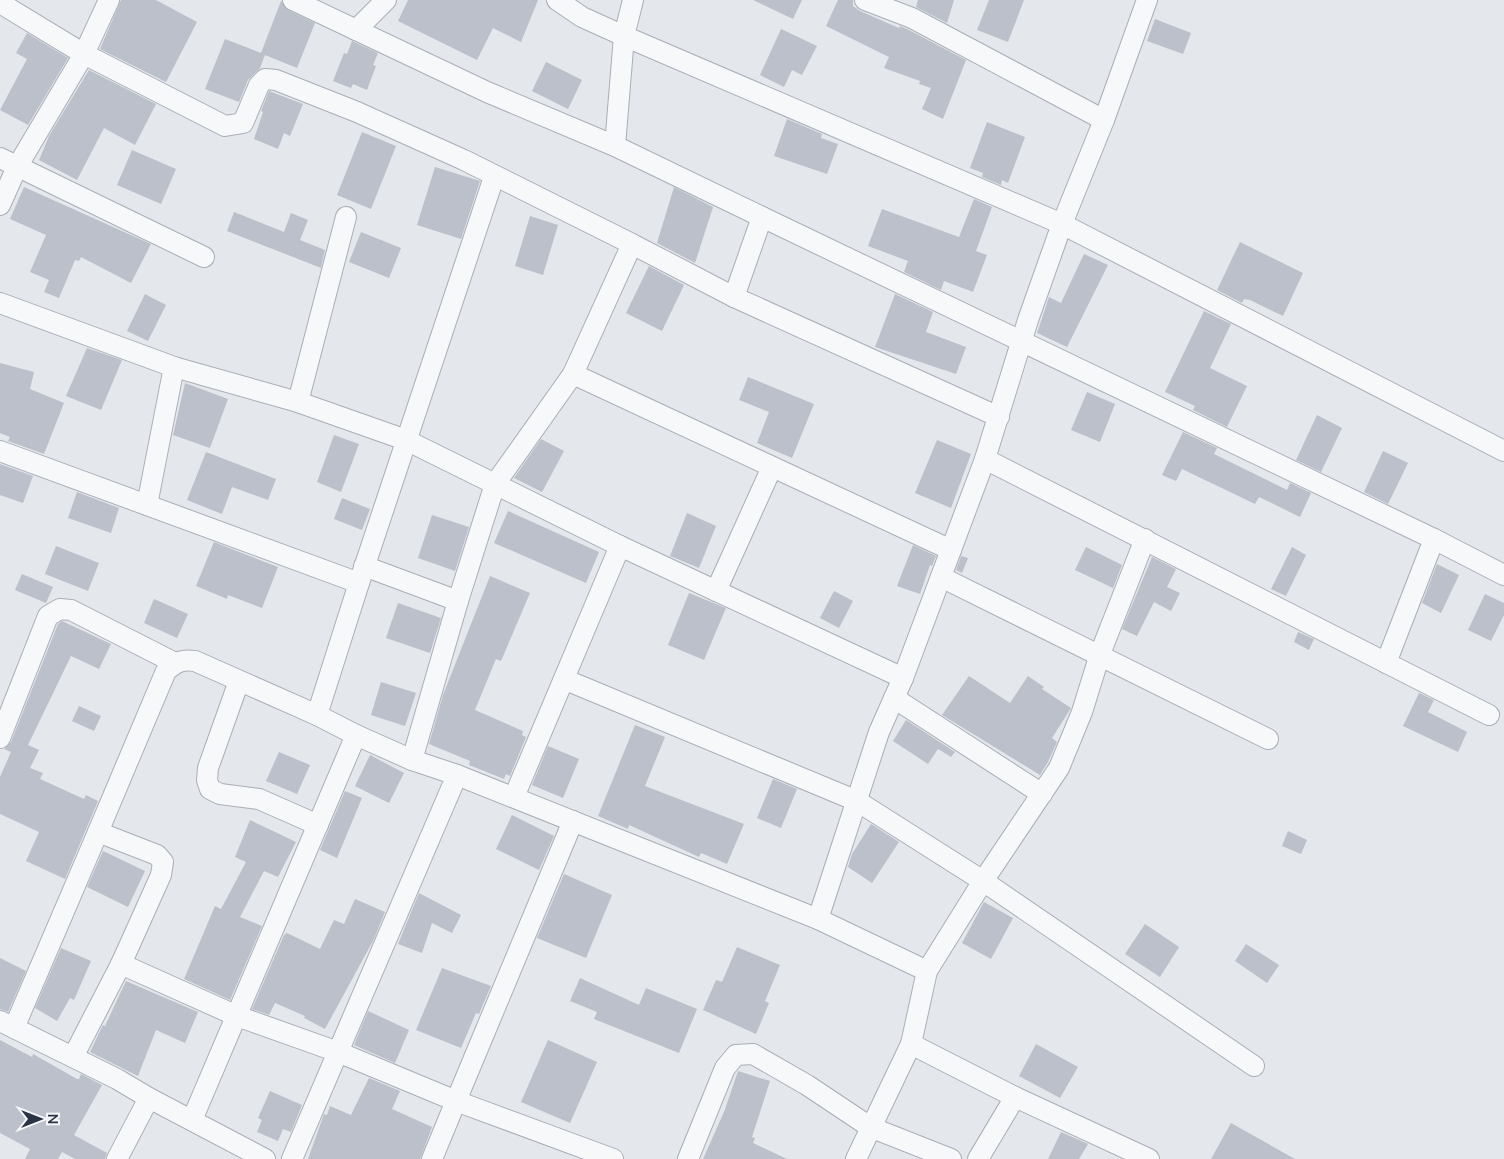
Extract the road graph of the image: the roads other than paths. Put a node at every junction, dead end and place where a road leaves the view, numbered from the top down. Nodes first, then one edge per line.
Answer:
1 (110, 0) edge
2 (293, 0) edge
3 (386, 0) edge
4 (558, 0) edge
5 (633, 0) edge
6 (865, 0) edge
7 (1147, 0) edge
8 (0, 3) edge
9 (356, 30) junction
10 (624, 36) junction
11 (84, 54) junction
12 (1104, 120) junction
13 (615, 146) junction
14 (8, 162) edge
15 (494, 176) junction
16 (0, 206) edge
17 (346, 217) dead end
18 (762, 218) junction
19 (1062, 224) junction
20 (632, 244) junction
21 (204, 257) dead end
22 (734, 297) junction
23 (0, 303) edge
24 (1023, 341) junction
25 (174, 367) junction
26 (574, 374) junction
27 (298, 402) junction
28 (999, 417) junction
29 (406, 440) junction
30 (1504, 451) edge
31 (0, 452) edge
32 (985, 459) junction
33 (772, 467) junction
34 (496, 484) junction
35 (147, 505) junction
36 (1145, 539) junction
37 (1434, 539) junction
38 (620, 546) junction
39 (951, 550) junction
40 (361, 574) junction
41 (1504, 575) edge
42 (941, 577) junction
43 (716, 591) junction
44 (458, 601) junction
45 (1100, 654) junction
46 (175, 663) junction
47 (1386, 663) junction
48 (902, 678) junction
49 (566, 680) junction
50 (239, 681) junction
51 (894, 698) junction
52 (317, 715) junction
53 (1489, 715) dead end
54 (4, 718) edge
55 (356, 735) junction
56 (0, 738) edge
57 (1268, 739) dead end
58 (412, 760) junction
59 (457, 775) junction
60 (1042, 794) junction
61 (514, 797) junction
62 (857, 800) junction
63 (574, 822) junction
64 (318, 825) junction
65 (98, 832) junction
66 (983, 881) junction
67 (818, 919) junction
68 (121, 964) junction
69 (927, 971) junction
70 (237, 1016) junction
71 (7, 1025) edge
72 (911, 1044) junction
73 (338, 1052) junction
74 (73, 1058) junction
75 (1254, 1066) dead end
76 (1015, 1097) junction
77 (149, 1098) junction
78 (456, 1101) junction
79 (192, 1120) junction
80 (870, 1127) junction
81 (1138, 1157) edge
82 (117, 1159) edge
83 (265, 1159) edge
84 (292, 1159) edge
85 (432, 1159) edge
86 (613, 1159) edge
87 (688, 1159) edge
88 (856, 1159) edge
89 (951, 1159) edge
90 (978, 1159) edge

1 - 11 street
2 - 9 street
3 - 9 street
4 - 10 street
5 - 10 street
6 - 12 street
7 - 12 street
8 - 11 street
9 - 13 street
10 - 13 street
10 - 19 street
11 - 14 street
11 - 15 street
12 - 19 street
13 - 18 street
14 - 16 street
14 - 21 street
15 - 20 street
15 - 29 street
17 - 27 street
18 - 22 street
18 - 24 street
19 - 24 street
19 - 30 street
20 - 22 street
20 - 26 street
22 - 28 street
23 - 25 street
24 - 28 street
24 - 37 street
25 - 27 street
25 - 35 street
26 - 33 street
26 - 34 street
27 - 29 street
28 - 32 street
29 - 34 street
29 - 40 street
31 - 35 street
32 - 36 street
32 - 39 street
33 - 39 street
33 - 43 street
34 - 38 street
34 - 44 street
35 - 40 street
36 - 45 street
36 - 47 street
37 - 41 street
37 - 47 street
38 - 43 street
38 - 49 street
39 - 42 street
40 - 44 street
40 - 52 street
42 - 45 street
42 - 48 street
43 - 48 street
44 - 58 street
45 - 57 street
45 - 60 street
46 - 50 street
46 - 54 street
46 - 65 street
47 - 53 street
48 - 51 street
49 - 61 street
49 - 62 street
50 - 52 street
50 - 64 street
51 - 60 street
51 - 62 street
52 - 55 street
54 - 56 street
55 - 58 street
55 - 64 street
58 - 59 street
59 - 61 street
59 - 73 street
60 - 66 street
61 - 63 street
62 - 66 street
62 - 67 street
63 - 67 street
63 - 78 street
64 - 70 street
65 - 68 street
65 - 71 street
66 - 69 street
66 - 75 street
67 - 69 street
68 - 70 street
68 - 74 street
69 - 72 street
70 - 73 street
70 - 79 street
71 - 74 street
72 - 76 street
72 - 80 street
73 - 78 street
73 - 84 street
74 - 77 street
76 - 81 street
76 - 90 street
77 - 79 street
77 - 82 street
78 - 85 street
78 - 86 street
79 - 83 street
80 - 87 street
80 - 88 street
80 - 89 street

